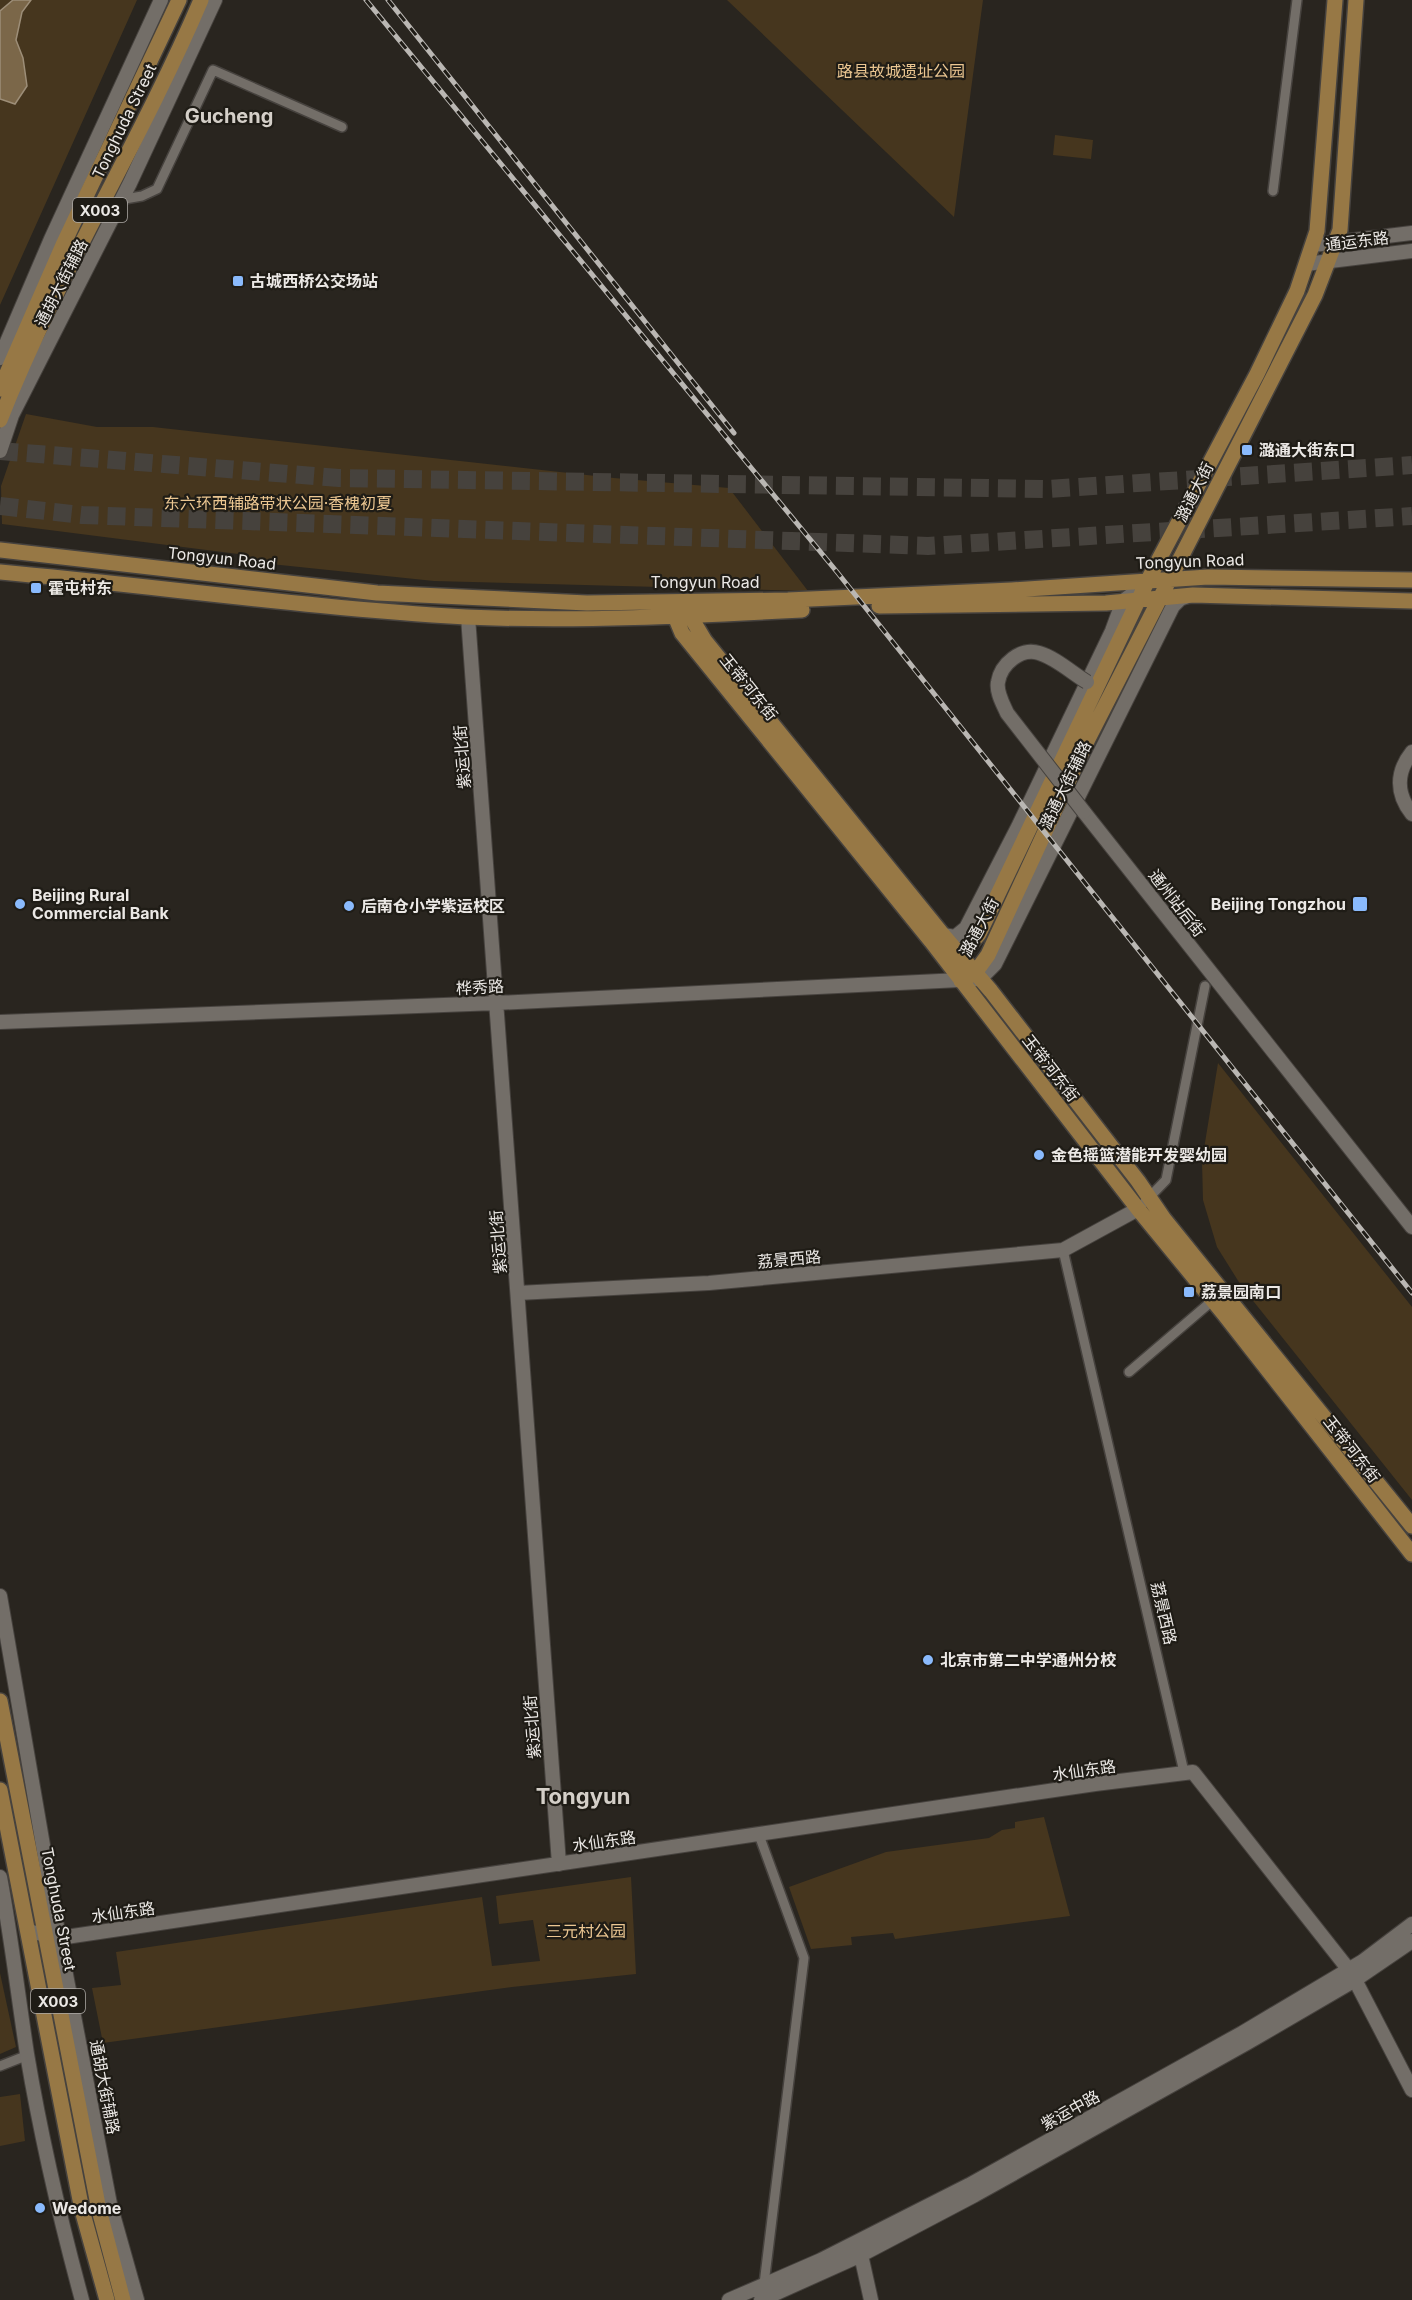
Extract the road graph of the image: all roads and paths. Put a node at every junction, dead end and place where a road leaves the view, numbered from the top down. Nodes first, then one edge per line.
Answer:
1 (161, 0) edge
2 (179, 0) edge
3 (201, 0) edge
4 (215, 0) edge
5 (1298, 0) edge
6 (1335, 0) edge
7 (1356, 0) edge
8 (342, 127) dead end
9 (1273, 191) dead end
10 (105, 200) junction
11 (121, 200) junction
12 (1412, 233) edge
13 (1334, 243) junction
14 (1313, 245) junction
15 (1412, 251) edge
16 (1326, 262) junction
17 (1306, 264) junction
18 (0, 358) edge
19 (0, 389) edge
20 (0, 420) edge
21 (0, 451) edge
22 (0, 550) edge
23 (0, 572) edge
24 (1169, 579) junction
25 (1148, 580) junction
26 (1412, 580) edge
27 (1193, 595) junction
28 (1161, 597) junction
29 (1139, 599) junction
30 (1123, 601) junction
31 (1412, 601) edge
32 (679, 608) junction
33 (468, 617) junction
34 (1087, 682) junction
35 (1412, 752) edge
36 (1412, 814) edge
37 (943, 935) junction
38 (961, 955) junction
39 (977, 976) junction
40 (961, 981) junction
41 (1205, 986) dead end
42 (496, 1003) junction
43 (0, 1022) edge
44 (1149, 1198) junction
45 (1138, 1209) junction
46 (1412, 1227) edge
47 (1063, 1250) junction
48 (518, 1293) junction
49 (1212, 1301) junction
50 (1129, 1372) dead end
51 (1412, 1526) edge
52 (1412, 1554) edge
53 (0, 1596) edge
54 (0, 1701) edge
55 (1184, 1772) junction
56 (0, 1790) edge
57 (759, 1835) junction
58 (559, 1864) junction
59 (0, 1877) edge
60 (1412, 1924) edge
61 (5, 1929) edge
62 (28, 1931) junction
63 (52, 1936) junction
64 (1412, 1941) edge
65 (1352, 1975) junction
66 (28, 2055) junction
67 (0, 2066) edge
68 (1412, 2090) edge
69 (860, 2249) junction
70 (764, 2284) junction
71 (82, 2300) edge
72 (106, 2300) edge
73 (123, 2300) edge
74 (136, 2300) edge
75 (729, 2300) edge
76 (761, 2300) edge
77 (871, 2300) edge

1 - 18 street, 通胡大街辅路
2 - 19 main road, Tonghuda Street / X003
3 - 10 main road, Tonghuda Street / X003
4 - 11 street, 通胡大街辅路
5 - 9 street
6 - 14 main road, 潞通大街
7 - 13 main road, 潞通大街
8 - 11 street
10 - 11 street
10 - 20 main road, Tonghuda Street / X003
11 - 21 street, 通胡大街辅路
12 - 13 street, 通运东路
13 - 14 street, 通运东路
13 - 16 main road, 潞通大街
14 - 17 main road, 潞通大街
15 - 16 street, 通运东路
16 - 17 street, 通运东路
16 - 24 main road, 潞通大街
17 - 25 main road, 潞通大街
22 - 32 main road, Tongyun Road
23 - 33 main road, Tongyun Road
24 - 25 main road, Tongyun Road
24 - 26 main road, Tongyun Road
24 - 28 main road, 潞通大街
25 - 29 main road, 潞通大街
25 - 30 street, 潞通大街辅路
25 - 32 main road, Tongyun Road
27 - 28 main road, Tongyun Road
27 - 31 main road, Tongyun Road
27 - 39 street, 潞通大街辅路
28 - 29 main road, Tongyun Road
28 - 39 main road, 潞通大街
29 - 30 main road, Tongyun Road
29 - 38 main road, 潞通大街
30 - 32 main road, Tongyun Road
30 - 34 street, 潞通大街辅路
32 - 33 main road, Tongyun Road
32 - 37 main road, 玉带河东街
32 - 40 main road, 玉带河东街
33 - 42 street, 紫运北街
34 - 37 street, 潞通大街辅路
34 - 46 street, 通州站后街, bridge
35 - 36 street
37 - 38 main road, 玉带河东街
38 - 39 main road, 玉带河东街
38 - 40 main road, 潞通大街
39 - 40 main road, 潞通大街
39 - 44 main road, 玉带河东街
40 - 42 street, 桦秀路
40 - 45 main road, 玉带河东街
41 - 44 street
42 - 43 street, 桦秀路
42 - 48 street, 紫运北街
44 - 45 street
44 - 51 main road, 玉带河东街
45 - 47 street, 荔景西路
45 - 49 main road, 玉带河东街
47 - 48 street, 荔景西路
47 - 55 street, 荔景西路
48 - 58 street, 紫运北街
49 - 50 street
49 - 52 main road, 玉带河东街
53 - 63 street, 通胡大街辅路
54 - 63 main road, Tonghuda Street / X003
55 - 57 street, 水仙东路
55 - 65 street
56 - 62 main road, X003
57 - 58 street, 水仙东路
57 - 70 street
58 - 63 street, 水仙东路
59 - 61 street
60 - 65 street, 紫运中路
61 - 62 street
61 - 66 street
62 - 63 street, 水仙东路
62 - 72 main road, X003
63 - 73 main road, Tonghuda Street / X003
63 - 74 street, 通胡大街辅路
64 - 65 street, 紫运中路
65 - 68 street
65 - 69 street, 紫运中路
66 - 67 street
66 - 71 street
69 - 70 street, 紫运中路
69 - 76 street, 紫运中路
69 - 77 street
70 - 75 street, 紫运中路

